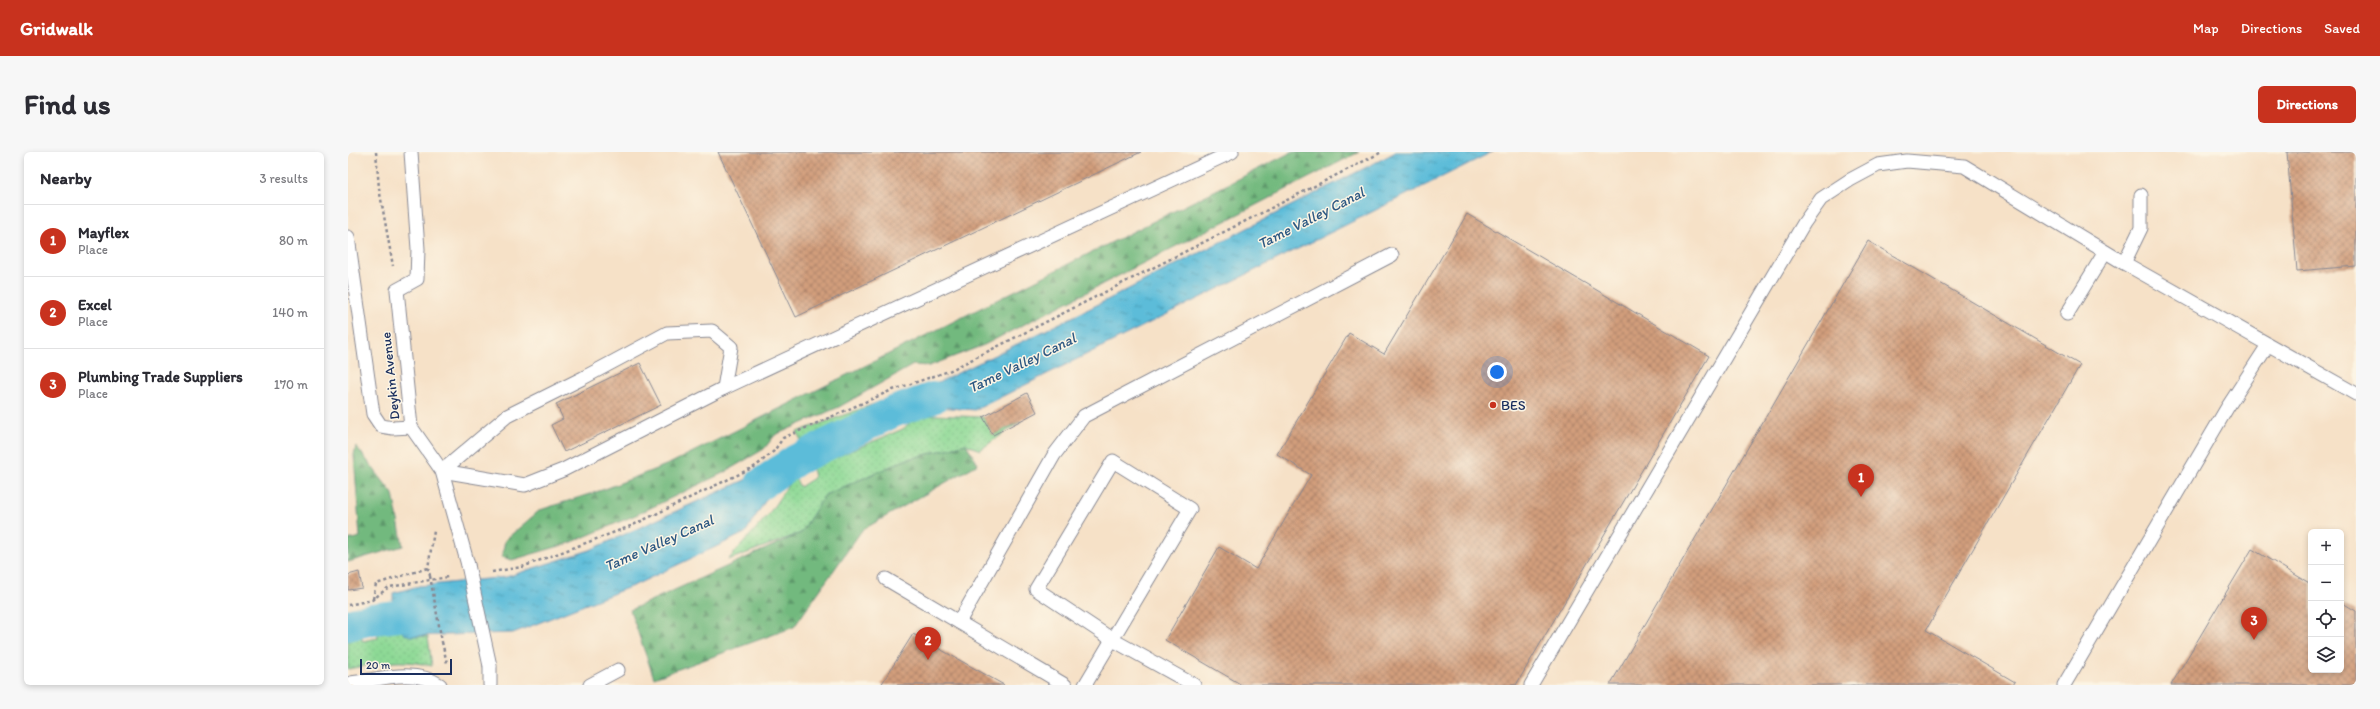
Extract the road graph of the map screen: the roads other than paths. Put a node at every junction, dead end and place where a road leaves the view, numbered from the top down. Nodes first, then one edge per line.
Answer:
1 (411, 152) edge
2 (1232, 152) edge
3 (2141, 195) dead end
4 (348, 237) edge
5 (2105, 252) junction
6 (1392, 255) dead end
7 (2124, 263) junction
8 (348, 300) edge
9 (2067, 314) dead end
10 (358, 315) junction
11 (2268, 345) junction
12 (724, 388) junction
13 (2356, 394) edge
14 (411, 427) junction
15 (442, 471) junction
16 (886, 579) dead end
17 (959, 622) junction
18 (1113, 640) junction
19 (618, 670) dead end
20 (351, 683) dead end
21 (440, 685) edge
22 (490, 685) edge
23 (590, 685) edge
24 (1065, 685) edge
25 (1085, 685) edge
26 (1194, 685) edge
27 (1531, 685) edge
28 (2064, 685) edge

1 - 14 lane, Deykin Avenue
2 - 12 lane
3 - 7 lane
4 - 10 lane
5 - 7 lane
5 - 9 lane
5 - 27 lane
6 - 17 lane
7 - 11 lane
8 - 10 lane
10 - 14 lane
11 - 13 lane
11 - 28 lane
12 - 15 lane
12 - 15 lane
14 - 15 lane, Deykin Avenue
15 - 22 lane, Deykin Avenue, bridge
16 - 17 lane
17 - 24 lane
18 - 18 lane
18 - 25 lane
18 - 26 lane
19 - 23 lane
20 - 21 lane

